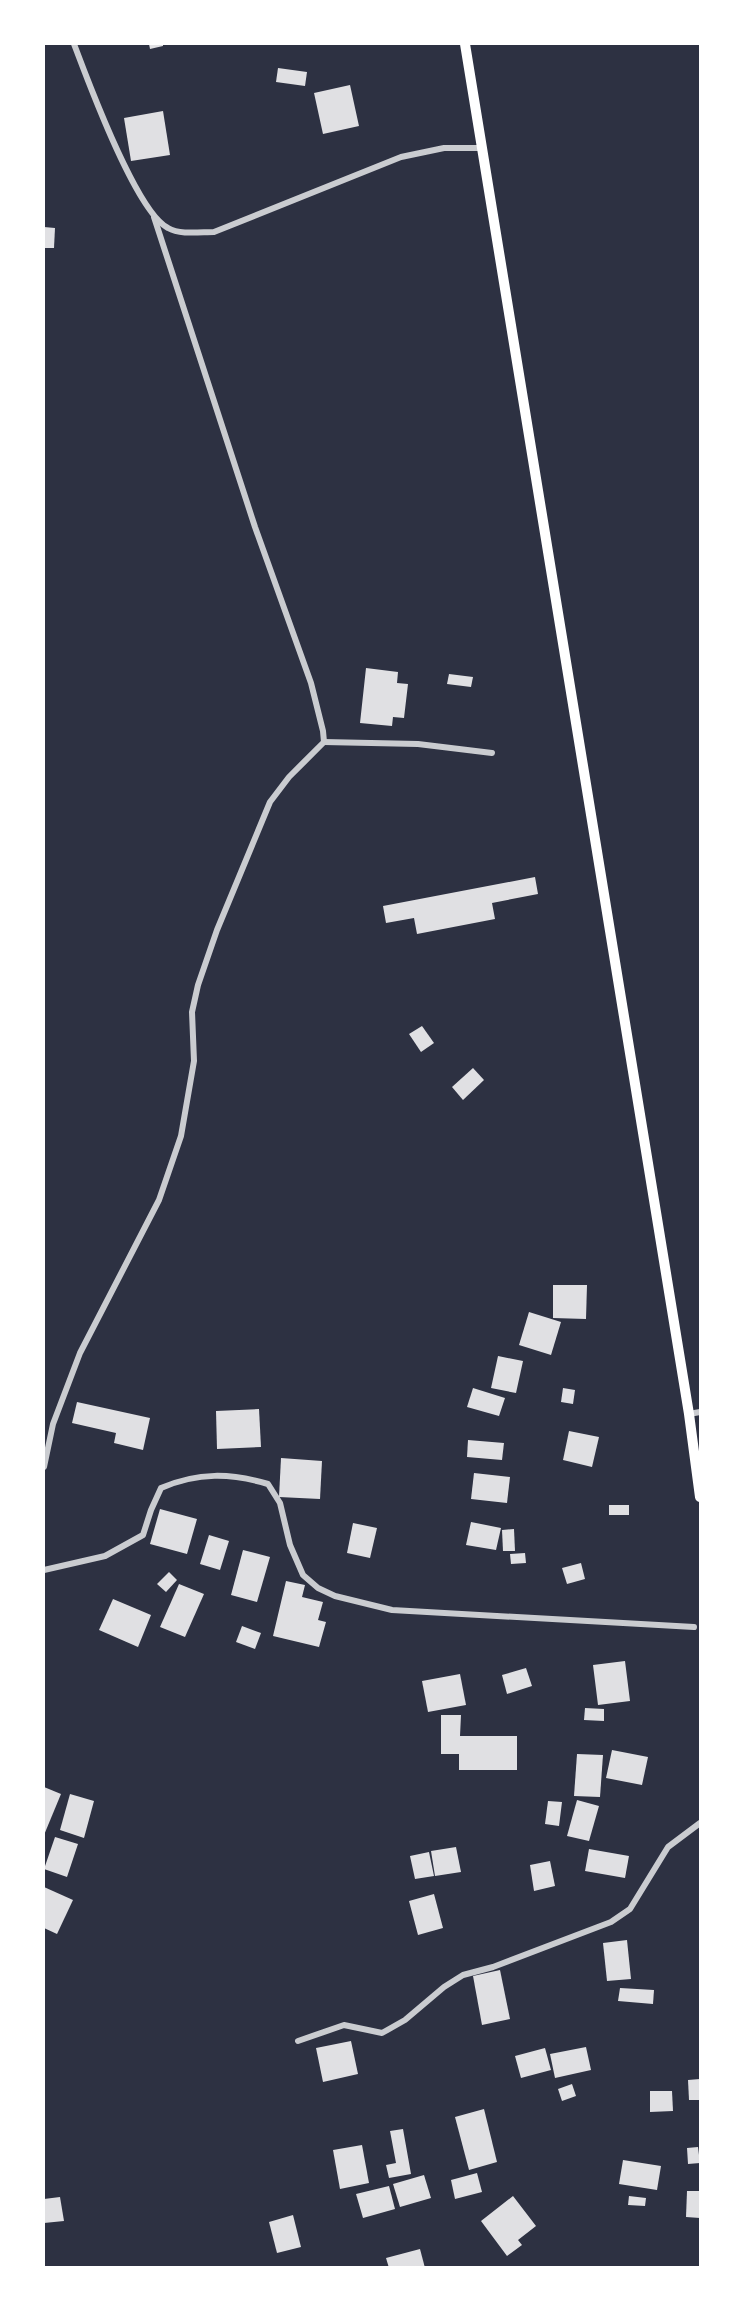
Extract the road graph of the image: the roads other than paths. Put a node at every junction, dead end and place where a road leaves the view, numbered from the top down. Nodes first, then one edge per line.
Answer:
1 (74, 44) edge
2 (465, 44) edge
3 (482, 148) junction
4 (154, 217) junction
5 (168, 229) junction
6 (159, 232) junction
7 (324, 742) junction
8 (492, 753) dead end
9 (700, 1412) edge
10 (689, 1414) junction
11 (44, 1467) edge
12 (700, 1497) edge
13 (44, 1570) edge
14 (694, 1627) dead end
15 (700, 1823) edge
16 (298, 2041) dead end

1 - 4 street
2 - 3 main road
3 - 5 street
3 - 10 main road
4 - 5 street
4 - 6 street
5 - 6 street
6 - 7 street
7 - 8 street
7 - 11 street
9 - 10 street
10 - 12 main road
13 - 14 street
15 - 16 street

